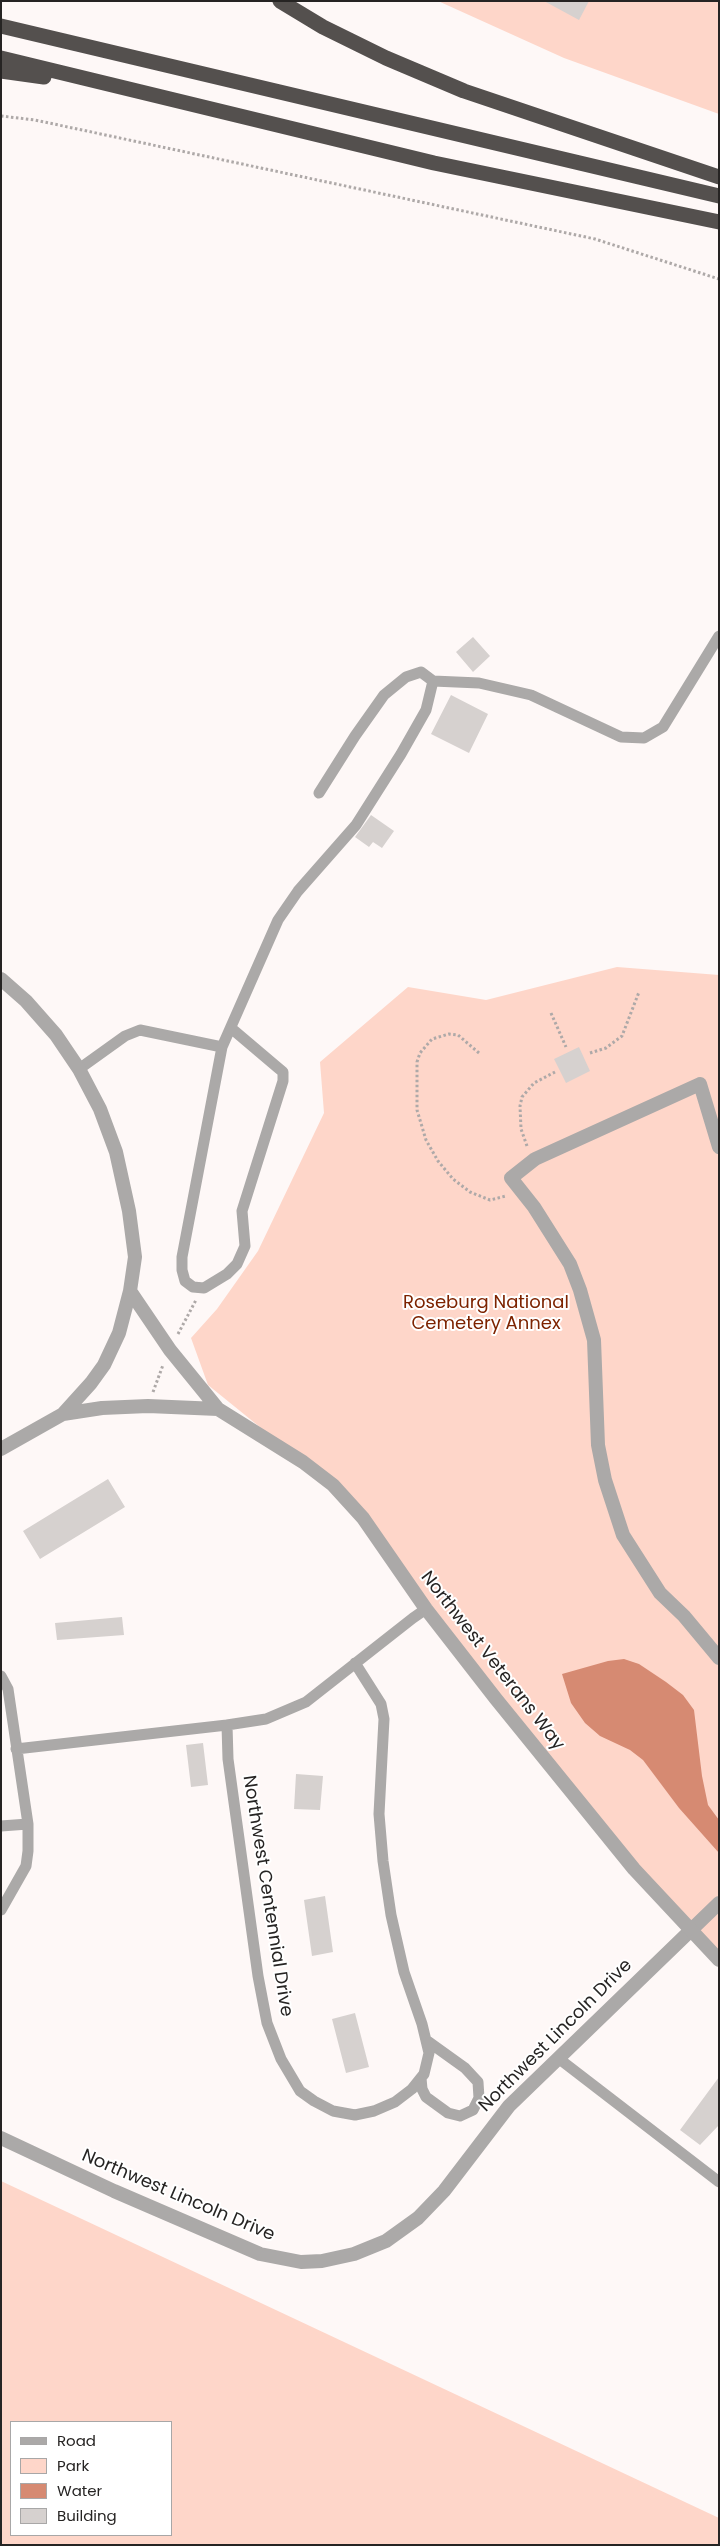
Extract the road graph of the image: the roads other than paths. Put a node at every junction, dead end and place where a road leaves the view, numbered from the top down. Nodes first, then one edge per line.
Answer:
1 (280, 1) edge
2 (1, 26) edge
3 (1, 58) edge
4 (1, 71) edge
5 (120, 86) junction
6 (719, 177) edge
7 (719, 196) edge
8 (719, 222) edge
9 (719, 636) edge
10 (433, 681) junction
11 (319, 793) dead end
12 (1, 978) edge
13 (231, 1028) junction
14 (222, 1047) junction
15 (79, 1069) junction
16 (719, 1147) edge
17 (130, 1291) junction
18 (218, 1410) junction
19 (63, 1414) junction
20 (1, 1449) edge
21 (426, 1609) junction
22 (719, 1658) edge
23 (355, 1663) junction
24 (1, 1676) edge
25 (227, 1725) junction
26 (16, 1749) junction
27 (28, 1824) junction
28 (1, 1826) edge
29 (719, 1902) edge
30 (1, 1910) edge
31 (690, 1930) junction
32 (719, 1960) edge
33 (426, 2040) junction
34 (558, 2058) junction
35 (421, 2078) junction
36 (1, 2138) edge
37 (719, 2182) edge

1 - 6 highway
2 - 7 highway
3 - 5 highway
4 - 5 highway
5 - 8 highway
9 - 10 lane
10 - 11 lane
10 - 13 lane
12 - 15 street, Northwest Veterans Way
13 - 14 lane
13 - 14 lane
14 - 15 lane
15 - 17 street, Northwest Veterans Way
16 - 22 street
17 - 18 street, Northwest Veterans Way
17 - 19 street, Northwest Veterans Way
18 - 19 street, Northwest Veterans Way
18 - 21 street, Northwest Veterans Way
19 - 20 street, Northwest Veterans Way
21 - 23 lane
21 - 31 street, Northwest Veterans Way
23 - 25 lane
23 - 33 lane, Northwest Centennial Drive
24 - 26 lane
25 - 26 lane
25 - 35 lane, Northwest Centennial Drive
26 - 27 lane
27 - 28 lane
27 - 30 lane
29 - 31 street, Northwest Lincoln Drive
31 - 32 street, Northwest Veterans Way
31 - 34 street, Northwest Lincoln Drive
33 - 35 lane, Northwest Centennial Drive
33 - 35 lane
34 - 36 street, Northwest Lincoln Drive
34 - 37 lane

